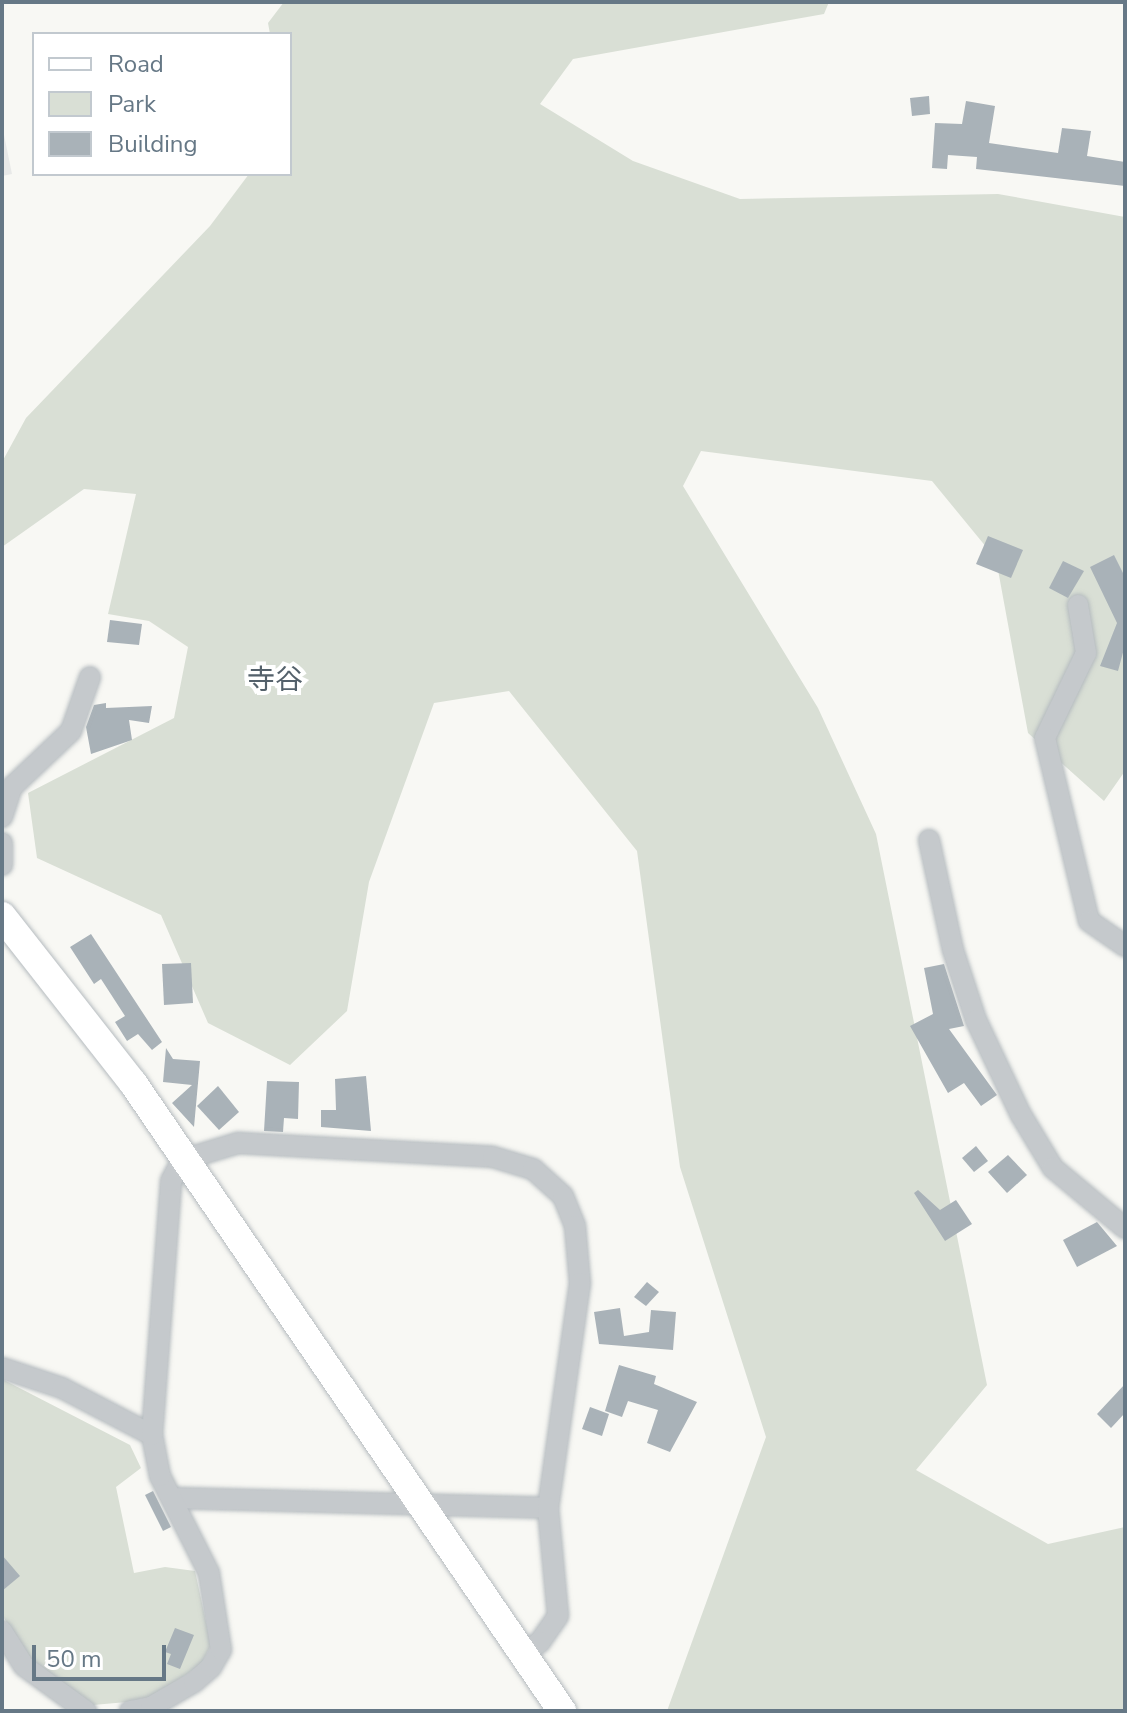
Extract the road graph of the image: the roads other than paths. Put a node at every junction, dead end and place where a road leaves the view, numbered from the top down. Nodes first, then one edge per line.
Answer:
1 (1078, 605) dead end
2 (90, 677) dead end
3 (2, 817) edge
4 (929, 840) dead end
5 (2, 843) edge
6 (2, 865) edge
7 (2, 916) edge
8 (1125, 946) edge
9 (182, 1160) junction
10 (1125, 1228) edge
11 (2, 1368) edge
12 (152, 1435) junction
13 (173, 1498) junction
14 (419, 1502) junction
15 (548, 1508) junction
16 (2, 1631) edge
17 (525, 1652) junction
18 (86, 1711) edge
19 (130, 1711) edge
20 (562, 1711) edge

1 - 8 street
2 - 3 street
4 - 10 street
5 - 6 street
7 - 9 street
9 - 12 street
9 - 14 street
9 - 15 street
11 - 12 street
12 - 13 street
13 - 14 street
13 - 19 street
14 - 15 street
14 - 17 street
15 - 17 street
16 - 18 street
17 - 20 street

